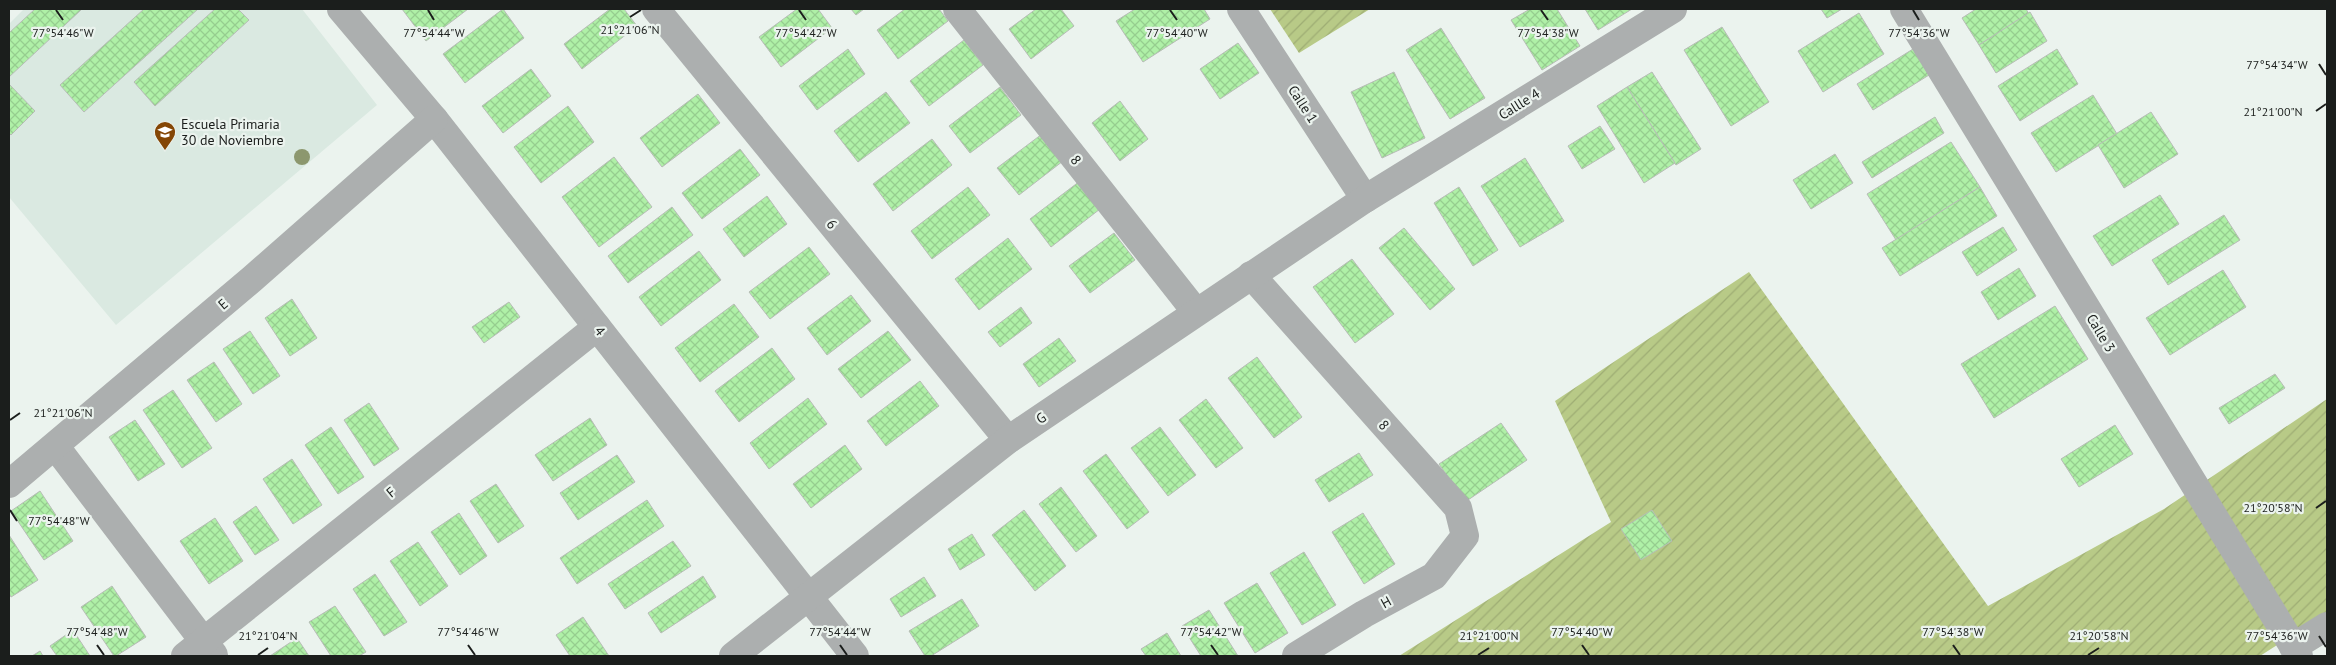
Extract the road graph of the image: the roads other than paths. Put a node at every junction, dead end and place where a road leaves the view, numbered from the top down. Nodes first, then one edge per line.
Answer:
1 (341, 9) edge
2 (656, 9) edge
3 (956, 9) edge
4 (1242, 9) edge
5 (1672, 9) edge
6 (1904, 9) edge
7 (434, 119) junction
8 (1365, 199) junction
9 (1251, 275) junction
10 (1196, 312) junction
11 (597, 327) junction
12 (1008, 440) junction
13 (56, 447) junction
14 (9, 484) edge
15 (1465, 536) joint
16 (809, 596) junction
17 (2327, 626) edge
18 (201, 651) edge
19 (2296, 652) edge
20 (733, 656) edge
21 (855, 656) edge
22 (1296, 656) edge

1 - 7 street, 4
2 - 12 street, 6
3 - 10 street, 8
4 - 8 street, Calle 1
5 - 8 street, Callle 4
6 - 19 street, Calle 3
7 - 11 street, 4
7 - 13 street, E
8 - 9 street, G
9 - 10 street, G
9 - 15 street, 8
10 - 12 street, G
11 - 16 street, 4
11 - 18 street, F
12 - 16 street, G
13 - 14 street, E
13 - 18 street
15 - 22 street, H
16 - 20 street, G
16 - 21 street, 4
17 - 19 street

